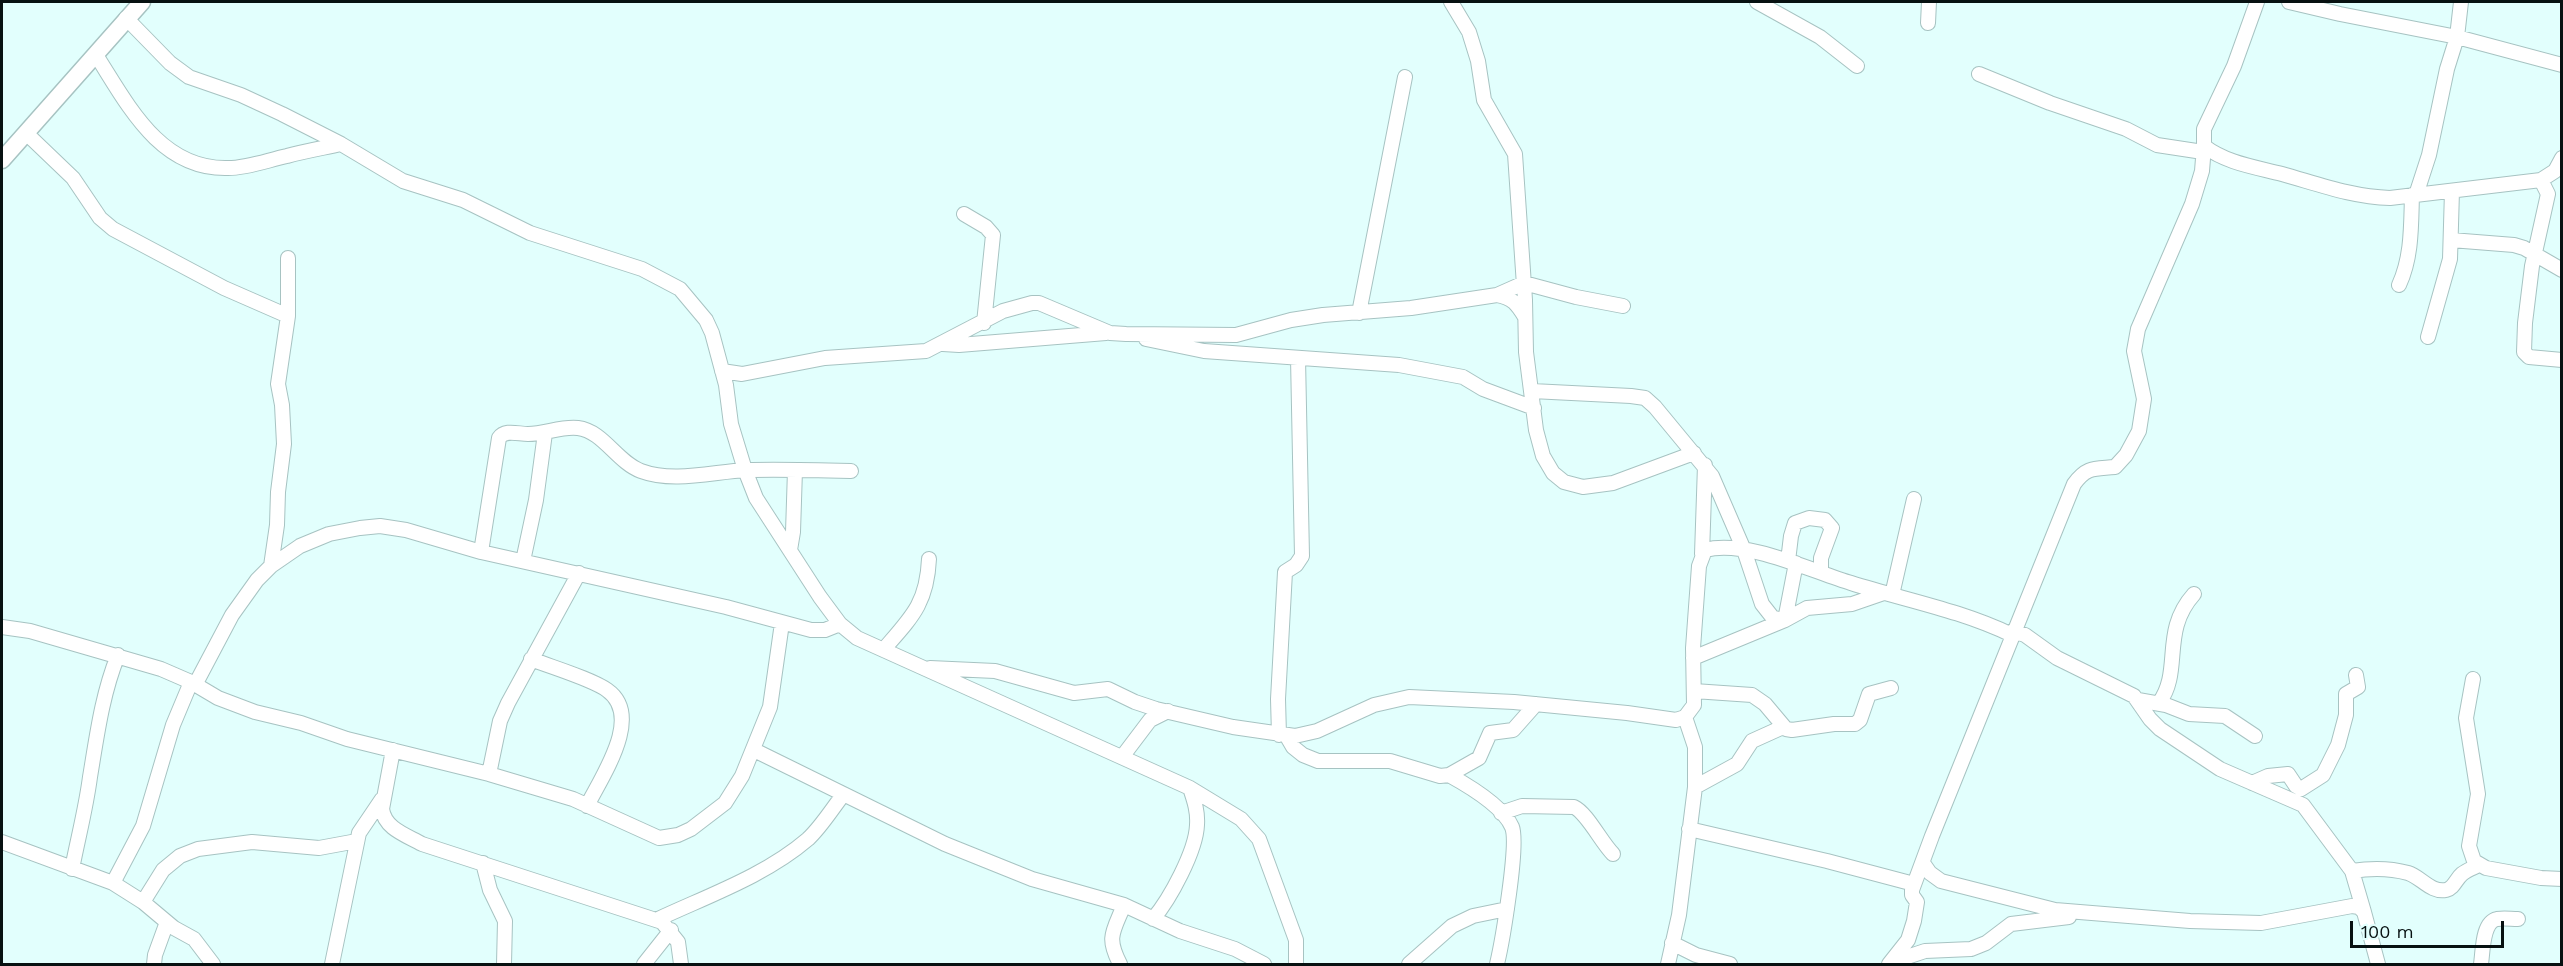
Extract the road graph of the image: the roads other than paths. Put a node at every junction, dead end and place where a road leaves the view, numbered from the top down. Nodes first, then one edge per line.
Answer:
1 (142, 2) edge
2 (1451, 2) edge
3 (1757, 2) edge
4 (1929, 2) edge
5 (2257, 2) edge
6 (2289, 2) edge
7 (2461, 2) edge
8 (126, 18) junction
9 (1928, 23) dead end
10 (2457, 37) junction
11 (96, 55) junction
12 (2562, 64) edge
13 (1857, 66) dead end
14 (1979, 74) dead end
15 (1405, 77) dead end
16 (26, 133) junction
17 (341, 144) junction
18 (2203, 149) junction
19 (2, 160) edge
20 (2561, 162) edge
21 (2541, 180) junction
22 (2452, 191) junction
23 (2414, 195) junction
24 (964, 214) dead end
25 (2451, 240) junction
26 (2536, 256) junction
27 (288, 258) dead end
28 (2562, 270) edge
29 (1524, 283) junction
30 (2399, 285) dead end
31 (1497, 295) junction
32 (1623, 306) dead end
33 (1359, 313) junction
34 (288, 316) junction
35 (1525, 317) junction
36 (984, 323) junction
37 (1110, 333) junction
38 (1126, 334) junction
39 (2428, 337) dead end
40 (941, 344) junction
41 (1298, 358) junction
42 (2562, 360) edge
43 (724, 378) junction
44 (1532, 391) junction
45 (1534, 408) junction
46 (545, 433) junction
47 (1694, 453) junction
48 (1705, 465) junction
49 (745, 470) junction
50 (795, 470) junction
51 (851, 471) dead end
52 (1914, 499) dead end
53 (1703, 525) junction
54 (1723, 548) junction
55 (790, 550) junction
56 (1744, 550) junction
57 (481, 552) junction
58 (1702, 554) junction
59 (929, 559) dead end
60 (523, 561) junction
61 (1792, 562) junction
62 (271, 566) junction
63 (1821, 572) junction
64 (579, 573) junction
65 (1888, 594) junction
66 (2194, 594) dead end
67 (1785, 620) junction
68 (782, 623) junction
69 (840, 624) junction
70 (2, 627) edge
71 (2013, 633) junction
72 (884, 649) junction
73 (118, 655) junction
74 (1693, 658) junction
75 (531, 659) junction
76 (925, 668) junction
77 (2356, 675) dead end
78 (2473, 679) dead end
79 (193, 684) junction
80 (1891, 688) dead end
81 (1694, 691) junction
82 (2138, 700) junction
83 (2159, 703) junction
84 (1536, 704) junction
85 (1168, 711) junction
86 (1685, 717) junction
87 (1783, 727) junction
88 (1283, 735) junction
89 (2255, 736) dead end
90 (393, 750) junction
91 (754, 750) junction
92 (1122, 757) junction
93 (489, 774) junction
94 (1449, 775) junction
95 (2252, 783) junction
96 (1695, 787) junction
97 (1190, 788) junction
98 (843, 795) junction
99 (382, 799) junction
100 (588, 806) junction
101 (1501, 813) junction
102 (1689, 829) junction
103 (2, 842) edge
104 (357, 842) junction
105 (1613, 854) dead end
106 (483, 863) junction
107 (1923, 863) junction
108 (2479, 865) junction
109 (72, 869) junction
110 (2352, 871) junction
111 (2562, 879) edge
112 (113, 883) junction
113 (1914, 884) junction
114 (143, 902) junction
115 (1124, 905) junction
116 (1507, 909) junction
117 (2364, 912) junction
118 (2082, 914) junction
119 (1153, 919) junction
120 (2518, 919) dead end
121 (656, 920) junction
122 (167, 922) junction
123 (671, 930) junction
124 (1672, 944) junction
125 (1890, 963) edge
126 (154, 964) edge
127 (213, 964) edge
128 (332, 964) edge
129 (504, 964) edge
130 (644, 964) edge
131 (681, 964) edge
132 (1120, 964) edge
133 (1264, 964) edge
134 (1296, 964) edge
135 (1409, 964) edge
136 (1497, 964) edge
137 (1668, 964) edge
138 (1724, 964) edge
139 (1730, 964) edge
140 (2378, 964) edge
141 (2481, 964) edge

1 - 8 main road
2 - 29 street
3 - 13 street
4 - 9 street
5 - 18 street
6 - 10 street
7 - 10 street
8 - 11 main road
8 - 17 street
10 - 12 street
10 - 23 street
11 - 16 main road
11 - 17 street
14 - 18 street
15 - 33 street
16 - 19 main road
16 - 34 street
17 - 43 street
18 - 23 street
18 - 71 street
20 - 21 street
21 - 22 street
21 - 26 street
22 - 23 street
22 - 25 street
23 - 30 street
24 - 36 street
25 - 26 street
25 - 39 street
26 - 28 street
26 - 42 street
27 - 34 street
29 - 31 street
29 - 32 street
29 - 35 street
31 - 33 street
31 - 35 street
33 - 38 street
34 - 62 street
35 - 44 street
36 - 37 street
36 - 40 street
37 - 38 street
37 - 40 street
38 - 41 street
40 - 43 street
41 - 45 street
41 - 88 street
43 - 49 street
44 - 45 street
44 - 47 street
45 - 47 street
46 - 49 street
46 - 57 street
46 - 60 street
47 - 48 street
48 - 53 street
48 - 56 street
49 - 50 street
49 - 55 street
50 - 51 street
50 - 55 street
52 - 65 street
53 - 54 street
53 - 58 street
54 - 56 street
54 - 58 street
55 - 69 street
56 - 61 street
56 - 67 street
57 - 60 street
57 - 62 street
58 - 74 street
59 - 72 street
60 - 64 street
61 - 63 street
61 - 63 street
61 - 67 street
62 - 79 street
63 - 65 street
64 - 68 street
64 - 75 street
65 - 67 street
65 - 71 street
66 - 83 street
67 - 74 street
68 - 69 street
68 - 91 street
69 - 72 street
70 - 73 street
71 - 82 street
71 - 107 street
72 - 76 street
73 - 79 street
73 - 109 street
74 - 81 street
75 - 93 street
75 - 100 street
76 - 85 street
76 - 92 street
77 - 95 street
78 - 108 street
79 - 90 street
79 - 112 street
80 - 87 street
81 - 86 street
81 - 87 street
82 - 83 street
82 - 95 street
83 - 89 street
84 - 86 street
84 - 88 street
84 - 94 street
85 - 88 street
85 - 92 street
86 - 96 street
87 - 96 street
88 - 94 street
90 - 93 street
90 - 99 street
91 - 98 street
91 - 100 street
92 - 97 street
93 - 100 street
94 - 101 street
95 - 110 street
96 - 102 street
97 - 119 street
97 - 134 street
98 - 115 street
98 - 121 street
99 - 104 street
99 - 106 street
101 - 105 street
101 - 116 street
102 - 113 street
102 - 124 street
103 - 109 street
104 - 114 street
104 - 128 street
106 - 121 street
106 - 129 street
107 - 113 street
107 - 118 street
108 - 110 street
108 - 111 street
109 - 112 street
110 - 117 street
112 - 114 street
113 - 125 street
114 - 122 street
115 - 119 street
115 - 132 street
116 - 135 street
116 - 136 street
117 - 118 street
117 - 140 street
118 - 125 street
119 - 133 street
120 - 141 street
121 - 123 street
122 - 126 street
122 - 127 street
123 - 130 street
123 - 131 street
124 - 137 street
124 - 138 street
138 - 139 street

